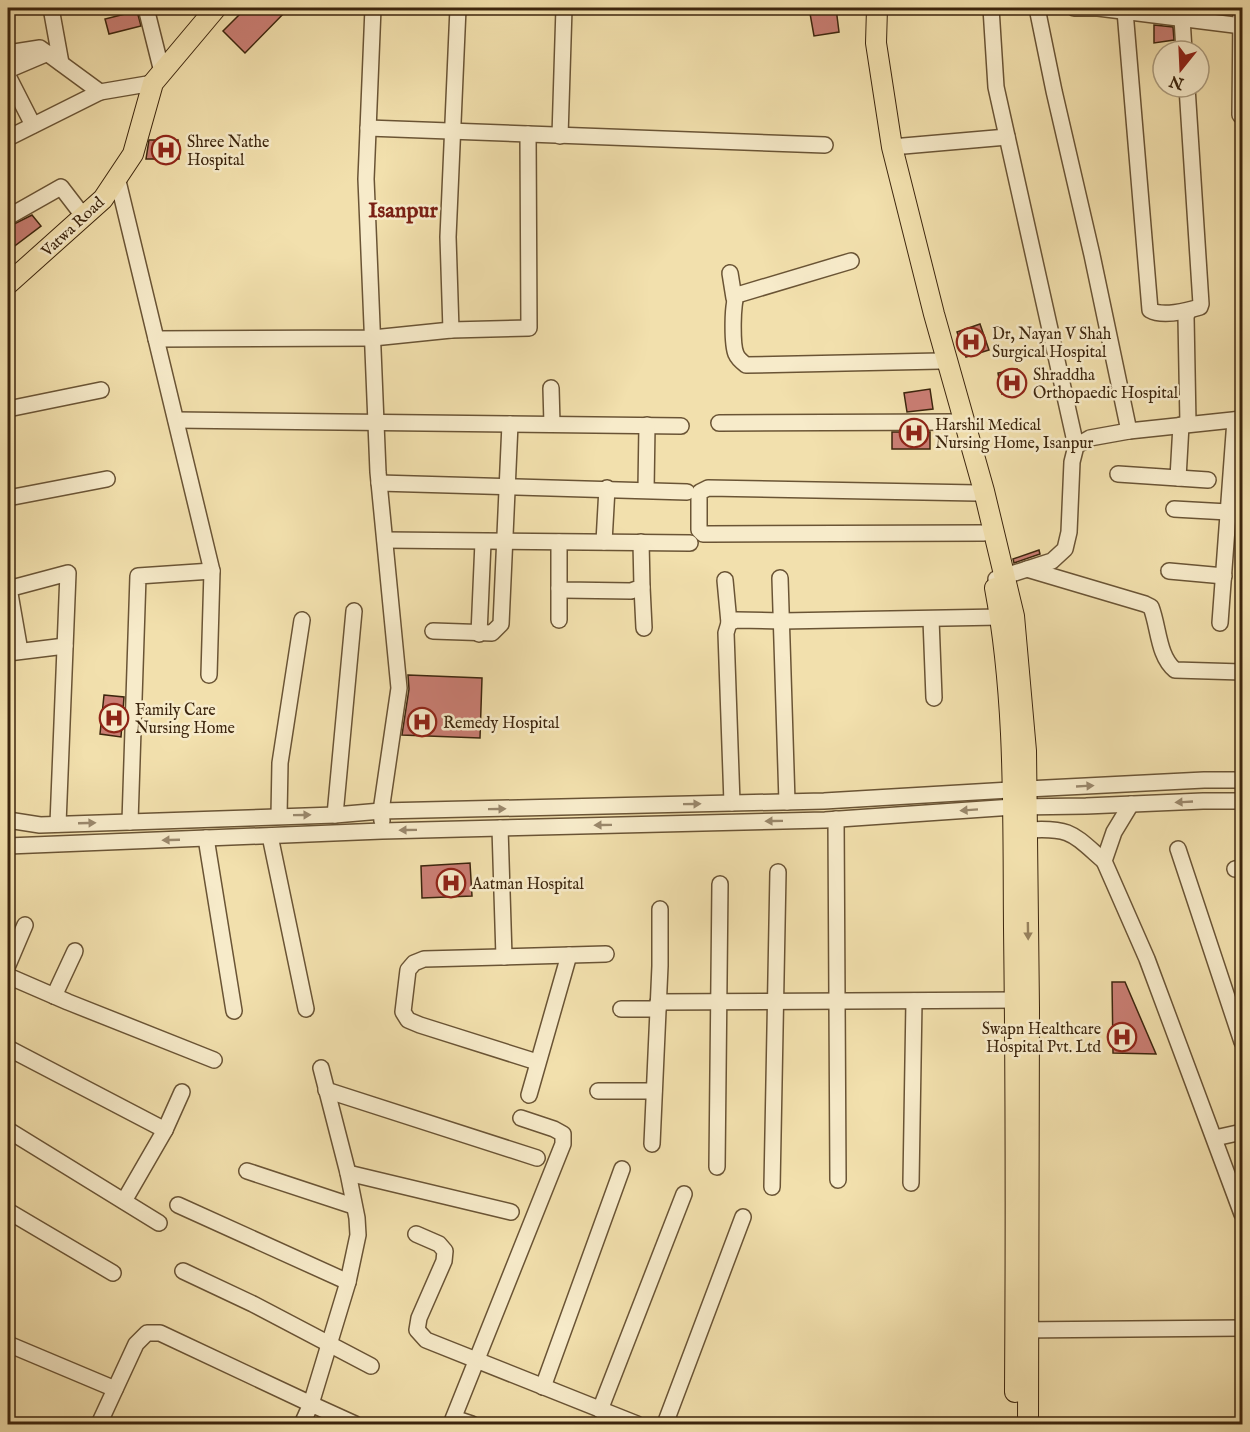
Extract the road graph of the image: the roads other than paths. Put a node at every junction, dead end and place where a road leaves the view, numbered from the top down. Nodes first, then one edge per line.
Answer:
1 (51, 8) edge
2 (146, 8) edge
3 (216, 8) edge
4 (373, 8) edge
5 (458, 8) edge
6 (564, 8) edge
7 (870, 8) edge
8 (877, 8) edge
9 (991, 8) edge
10 (1038, 8) edge
11 (1074, 8) edge
12 (1241, 8) edge
13 (1125, 11) junction
14 (1182, 18) junction
15 (1241, 26) edge
16 (1183, 39) edge
17 (8, 53) edge
18 (48, 53) junction
19 (61, 63) junction
20 (8, 70) edge
21 (8, 76) edge
22 (158, 77) junction
23 (100, 92) junction
24 (1188, 99) edge
25 (1242, 117) edge
26 (33, 125) junction
27 (368, 128) junction
28 (453, 131) junction
29 (528, 134) junction
30 (560, 136) junction
31 (1007, 137) junction
32 (8, 138) edge
33 (825, 145) dead end
34 (892, 147) junction
35 (117, 177) junction
36 (8, 217) edge
37 (84, 217) junction
38 (851, 261) dead end
39 (730, 273) dead end
40 (8, 284) edge
41 (734, 298) junction
42 (1188, 311) junction
43 (452, 330) junction
44 (373, 338) junction
45 (156, 339) junction
46 (939, 361) junction
47 (550, 388) dead end
48 (101, 390) dead end
49 (8, 410) edge
50 (1239, 419) edge
51 (176, 420) junction
52 (955, 422) junction
53 (376, 423) junction
54 (720, 423) dead end
55 (510, 424) junction
56 (552, 424) junction
57 (647, 425) junction
58 (1184, 425) junction
59 (681, 426) dead end
60 (1129, 432) junction
61 (1076, 446) junction
62 (1118, 474) dead end
63 (1178, 478) junction
64 (106, 479) dead end
65 (1208, 480) dead end
66 (380, 483) junction
67 (509, 486) junction
68 (607, 488) junction
69 (646, 490) junction
70 (687, 492) dead end
71 (977, 493) junction
72 (8, 498) edge
73 (1174, 509) dead end
74 (1228, 512) junction
75 (984, 532) junction
76 (385, 540) junction
77 (483, 542) junction
78 (506, 542) junction
79 (559, 542) junction
80 (604, 542) junction
81 (641, 542) junction
82 (690, 543) dead end
83 (1028, 569) junction
84 (1169, 571) dead end
85 (212, 572) junction
86 (1224, 576) junction
87 (780, 578) dead end
88 (999, 578) junction
89 (725, 580) dead end
90 (642, 586) junction
91 (8, 588) edge
92 (560, 588) junction
93 (354, 611) dead end
94 (1000, 617) junction
95 (931, 619) junction
96 (302, 620) dead end
97 (559, 620) dead end
98 (782, 621) junction
99 (729, 623) junction
100 (1220, 623) dead end
101 (644, 628) dead end
102 (433, 631) dead end
103 (479, 634) junction
104 (65, 646) junction
105 (14, 652) edge
106 (1242, 672) edge
107 (209, 675) dead end
108 (934, 698) dead end
109 (1242, 780) edge
110 (1020, 798) junction
111 (1242, 801) edge
112 (787, 802) junction
113 (732, 803) junction
114 (1131, 804) junction
115 (381, 812) junction
116 (335, 815) junction
117 (279, 816) junction
118 (836, 819) junction
119 (8, 820) edge
120 (130, 822) junction
121 (58, 825) junction
122 (500, 828) junction
123 (1027, 830) junction
124 (382, 831) junction
125 (270, 836) junction
126 (206, 838) junction
127 (8, 846) edge
128 (1178, 849) dead end
129 (1104, 861) junction
130 (778, 872) dead end
131 (720, 884) dead end
132 (660, 909) dead end
133 (25, 926) dead end
134 (75, 951) dead end
135 (606, 954) dead end
136 (569, 955) junction
137 (504, 957) junction
138 (8, 965) edge
139 (8, 976) edge
140 (54, 996) junction
141 (1022, 1000) junction
142 (837, 1001) junction
143 (914, 1001) junction
144 (720, 1002) junction
145 (776, 1002) junction
146 (658, 1006) junction
147 (306, 1009) dead end
148 (621, 1009) dead end
149 (234, 1011) dead end
150 (1242, 1042) edge
151 (8, 1048) edge
152 (214, 1060) dead end
153 (537, 1062) junction
154 (321, 1068) dead end
155 (326, 1089) junction
156 (598, 1091) dead end
157 (654, 1091) junction
158 (182, 1092) dead end
159 (529, 1095) dead end
160 (521, 1118) dead end
161 (8, 1130) edge
162 (165, 1130) junction
163 (1242, 1132) edge
164 (1215, 1138) junction
165 (652, 1144) dead end
166 (537, 1158) dead end
167 (717, 1167) dead end
168 (622, 1169) dead end
169 (247, 1172) dead end
170 (348, 1173) junction
171 (838, 1180) dead end
172 (911, 1183) dead end
173 (772, 1187) dead end
174 (684, 1194) dead end
175 (124, 1201) junction
176 (178, 1205) dead end
177 (353, 1206) junction
178 (8, 1211) edge
179 (511, 1212) dead end
180 (1242, 1214) edge
181 (743, 1217) dead end
182 (159, 1223) dead end
183 (416, 1234) dead end
184 (183, 1271) dead end
185 (113, 1273) dead end
186 (348, 1281) junction
187 (1242, 1328) edge
188 (1022, 1330) junction
189 (8, 1344) edge
190 (329, 1344) junction
191 (478, 1361) junction
192 (371, 1366) dead end
193 (543, 1387) junction
194 (115, 1389) junction
195 (311, 1404) junction
196 (600, 1410) junction
197 (452, 1421) edge
198 (99, 1425) edge
199 (302, 1425) edge
200 (355, 1425) edge
201 (472, 1425) edge
202 (637, 1425) edge
203 (665, 1425) edge
204 (1015, 1425) edge
205 (1028, 1425) edge

1 - 19 street
2 - 22 street
3 - 22 main road, Vatwa Road
4 - 27 street
5 - 28 street
6 - 30 street
7 - 46 main road
8 - 34 main road
9 - 31 street
10 - 60 street
11 - 13 street
12 - 15 street
13 - 14 street
13 - 42 street
14 - 15 street
14 - 16 street
15 - 25 street
17 - 18 street
18 - 19 street
18 - 20 street
19 - 23 street
21 - 26 street
22 - 23 street
22 - 35 main road, Vatwa Road
23 - 26 street
24 - 42 street
26 - 32 street
27 - 28 street
27 - 44 street
28 - 29 street
28 - 43 street
29 - 30 street
29 - 43 street
30 - 33 street
31 - 34 street
31 - 61 street
34 - 88 main road
35 - 37 main road, Vatwa Road
35 - 45 street
36 - 37 street
37 - 40 main road, Vatwa Road
38 - 41 street
39 - 41 street
41 - 46 street
42 - 58 street
43 - 44 street
44 - 45 street
44 - 53 street
45 - 51 street
46 - 52 main road
47 - 56 street
48 - 49 street
50 - 58 street
50 - 74 street
51 - 53 street
51 - 85 street
52 - 54 street
52 - 71 main road
53 - 55 street
53 - 66 street
55 - 56 street
55 - 67 street
56 - 57 street
57 - 59 street
57 - 69 street
58 - 60 street
58 - 63 street
60 - 61 street
61 - 83 street
62 - 63 street
63 - 65 street
64 - 72 street
66 - 67 street
66 - 76 street
67 - 68 street
67 - 78 street
68 - 69 street
68 - 80 street
69 - 70 street
71 - 75 main road
71 - 75 street
73 - 74 street
74 - 86 street
75 - 88 main road
76 - 77 street
76 - 115 street
77 - 78 street
77 - 103 street
78 - 79 street
78 - 103 street
79 - 80 street
79 - 92 street
80 - 81 street
81 - 82 street
81 - 90 street
83 - 88 street
83 - 106 street
84 - 86 street
85 - 107 street
85 - 120 street
86 - 100 street
87 - 98 street
88 - 94 main road
88 - 110 main road
89 - 99 street
90 - 92 street
90 - 101 street
91 - 104 street
91 - 105 street
92 - 97 street
93 - 116 street
94 - 95 street
94 - 110 main road
95 - 98 street
95 - 108 street
96 - 117 street
98 - 99 street
98 - 112 street
99 - 113 street
102 - 103 street
104 - 105 street
104 - 121 street
110 -> 109 street
110 - 112 street
110 - 114 street
110 -> 118 street
110 - 123 main road
110 - 141 main road
111 -> 114 street
112 - 113 street
115 -> 113 street
114 - 129 street
115 - 116 street
115 - 124 street
117 -> 116 street
117 - 120 street
118 -> 122 street
118 - 142 street
119 - 121 street
121 -> 120 street
122 -> 124 street
122 - 137 street
123 - 129 street
123 -> 141 main road
124 - 125 street
125 - 126 street
125 - 147 street
126 -> 127 street
126 - 149 street
128 - 150 street
129 - 164 street
130 - 145 street
131 - 144 street
132 - 146 street
133 - 138 street
134 - 140 street
135 - 136 street
136 - 137 street
136 - 153 street
137 - 153 street
139 - 140 street
140 - 152 street
141 - 143 street
141 - 188 main road
142 - 143 street
142 - 145 street
142 - 171 street
143 - 172 street
144 - 145 street
144 - 146 street
144 - 167 street
145 - 173 street
146 - 148 street
146 - 157 street
151 - 162 street
153 - 159 street
154 - 155 street
155 - 166 street
155 - 170 street
156 - 157 street
157 - 165 street
158 - 162 street
160 - 191 street
161 - 175 street
162 - 175 street
163 - 164 street
164 - 180 street
168 - 193 street
169 - 177 street
170 - 177 street
170 - 179 street
174 - 196 street
175 - 182 street
176 - 186 street
177 - 186 street
178 - 185 street
181 - 203 street
183 - 191 street
184 - 190 street
186 - 190 street
187 - 188 street
188 - 204 main road
188 - 205 main road
189 - 194 street
190 - 192 street
190 - 195 street
191 - 193 street
191 - 197 street
193 - 196 street
194 - 195 street
194 - 198 street
195 - 199 street
195 - 200 street
196 - 202 street
197 - 201 street

